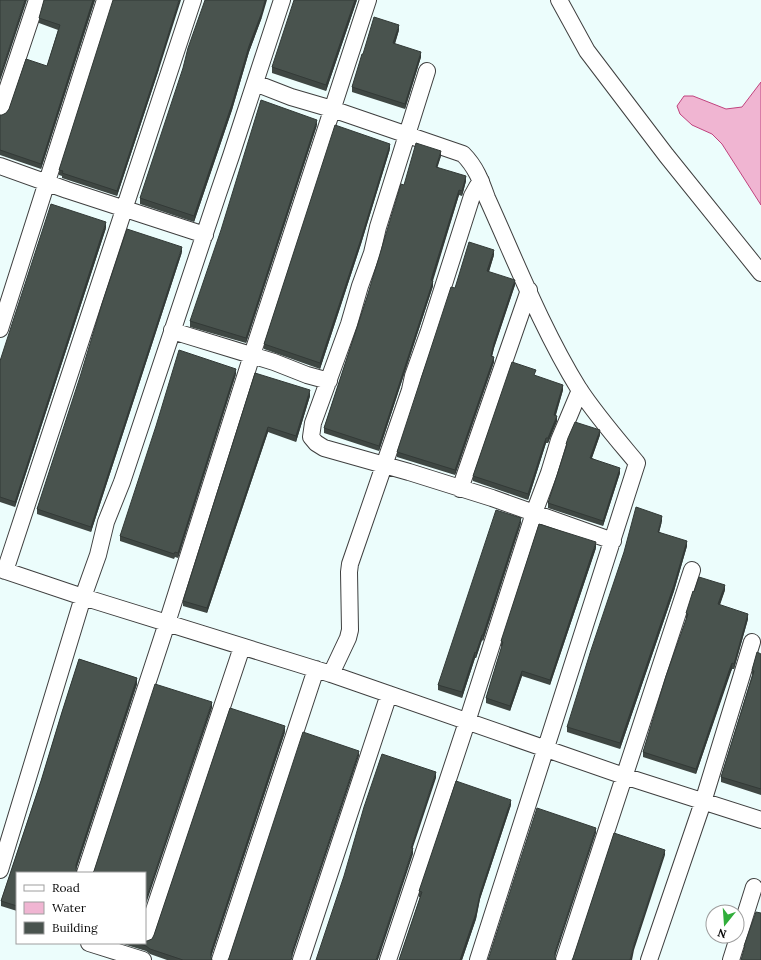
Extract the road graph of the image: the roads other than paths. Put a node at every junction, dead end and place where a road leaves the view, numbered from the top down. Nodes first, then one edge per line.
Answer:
1 (37, 0) edge
2 (105, 0) edge
3 (193, 0) edge
4 (282, 0) edge
5 (368, 0) edge
6 (559, 0) edge
7 (427, 70) dead end
8 (255, 84) junction
9 (332, 109) junction
10 (0, 111) edge
11 (408, 135) junction
12 (0, 166) edge
13 (481, 181) junction
14 (46, 182) junction
15 (124, 208) junction
16 (205, 235) junction
17 (761, 273) edge
18 (529, 290) junction
19 (0, 329) edge
20 (172, 330) junction
21 (252, 355) junction
22 (328, 381) junction
23 (580, 390) junction
24 (384, 465) junction
25 (460, 489) junction
26 (534, 513) junction
27 (613, 541) junction
28 (3, 570) edge
29 (692, 570) dead end
30 (83, 597) junction
31 (167, 623) junction
32 (752, 642) dead end
33 (242, 647) junction
34 (316, 669) junction
35 (331, 674) junction
36 (389, 694) junction
37 (467, 722) junction
38 (546, 748) junction
39 (624, 776) junction
40 (703, 802) junction
41 (761, 820) edge
42 (0, 870) edge
43 (85, 872) edge
44 (754, 887) dead end
45 (146, 934) edge
46 (92, 944) edge
47 (143, 944) edge
48 (139, 959) edge
49 (220, 960) edge
50 (301, 960) edge
51 (388, 960) edge
52 (478, 960) edge
53 (564, 960) edge
54 (649, 960) edge
55 (731, 960) edge

1 - 10 street
2 - 14 street
3 - 15 street
4 - 8 street
5 - 9 street
6 - 17 street
7 - 11 street
8 - 9 street
8 - 16 street
9 - 11 street
9 - 21 street
11 - 13 street
11 - 22 street
12 - 14 street
13 - 18 street
13 - 24 street
14 - 15 street
14 - 19 street
15 - 16 street
15 - 28 street
16 - 20 street
18 - 23 street
18 - 25 street
20 - 21 street
20 - 30 street
21 - 22 street
21 - 31 street
22 - 24 street
23 - 26 street
23 - 27 street
24 - 25 street
24 - 35 street
25 - 26 street
26 - 27 street
26 - 37 street
27 - 38 street
28 - 30 street
29 - 39 street
30 - 31 street
30 - 42 street
31 - 33 street
31 - 43 street
32 - 40 street
33 - 34 street
33 - 45 street
34 - 35 street
34 - 49 street
35 - 36 street
36 - 37 street
36 - 50 street
37 - 38 street
37 - 51 street
38 - 39 street
38 - 52 street
39 - 40 street
39 - 53 street
40 - 41 street
40 - 54 street
44 - 55 street
46 - 48 street
47 - 48 street

